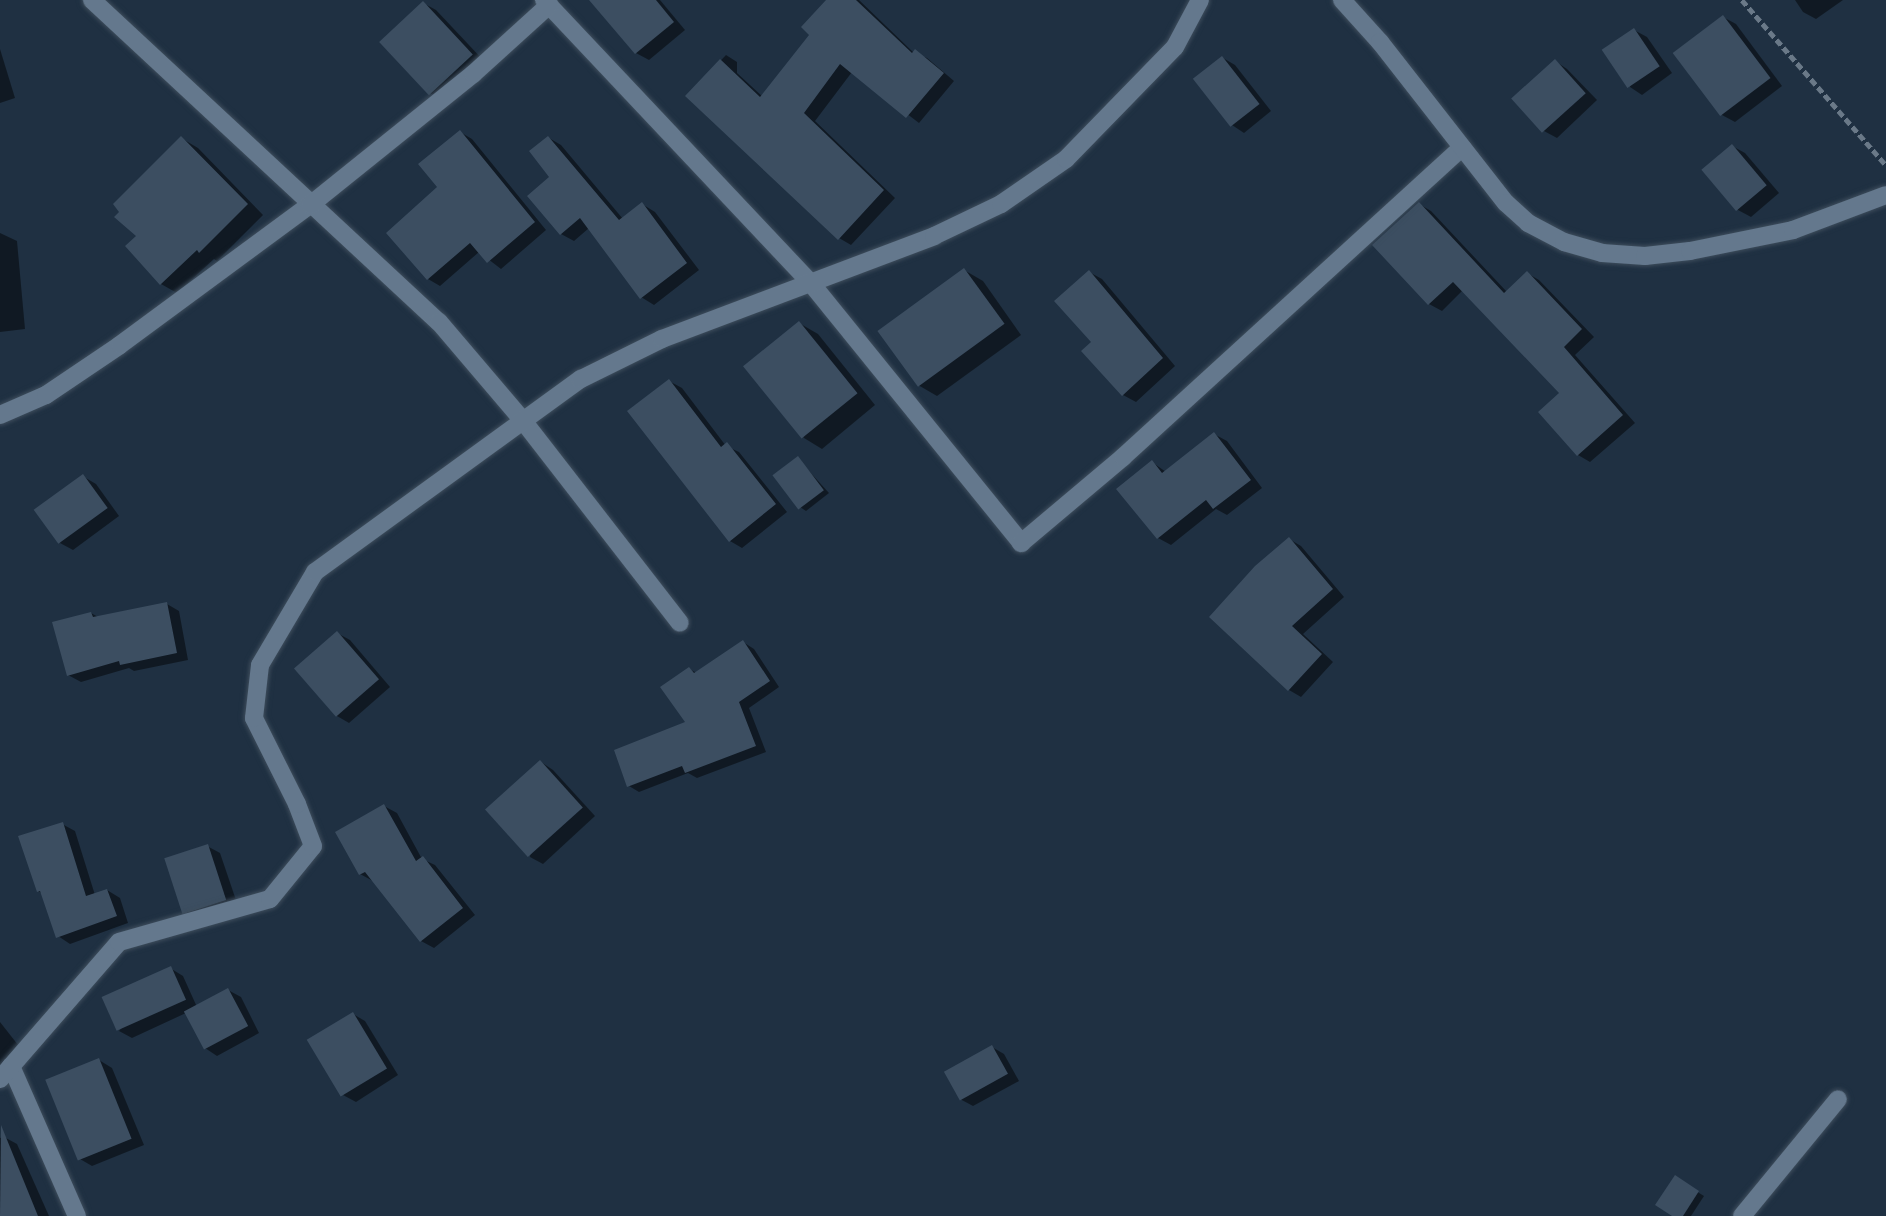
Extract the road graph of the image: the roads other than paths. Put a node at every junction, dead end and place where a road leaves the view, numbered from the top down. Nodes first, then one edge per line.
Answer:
1 (92, 0) edge
2 (1200, 0) edge
3 (1342, 0) edge
4 (547, 2) edge
5 (1462, 147) junction
6 (1886, 195) edge
7 (310, 205) junction
8 (810, 282) junction
9 (0, 415) edge
10 (524, 422) junction
11 (680, 623) dead end
12 (6, 1072) edge
13 (1838, 1099) dead end
14 (77, 1216) edge
15 (1742, 1216) edge

1 - 7 street
2 - 8 street
3 - 5 street
4 - 7 street
4 - 8 street
5 - 6 street
5 - 8 street
7 - 9 street
7 - 10 street
8 - 10 street
10 - 11 street
10 - 12 street
12 - 14 street
13 - 15 street

